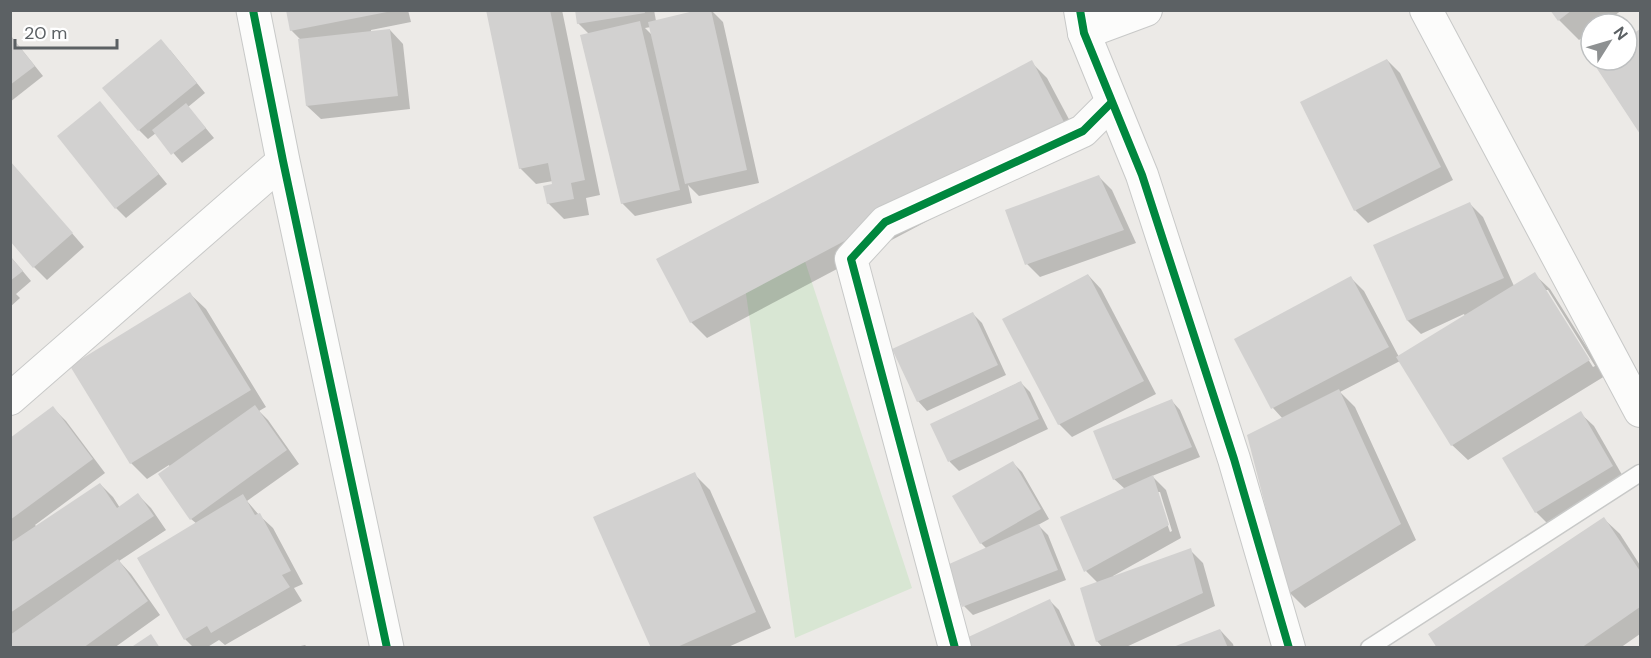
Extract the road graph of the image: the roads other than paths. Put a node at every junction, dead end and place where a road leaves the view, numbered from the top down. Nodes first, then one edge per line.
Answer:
1 (253, 10) edge
2 (1146, 10) edge
3 (1426, 10) edge
4 (1082, 22) edge
5 (1111, 103) junction
6 (283, 161) junction
7 (10, 399) edge
8 (1641, 411) edge
9 (1641, 473) edge
10 (955, 647) edge
11 (387, 648) edge
12 (1289, 648) edge
13 (1369, 648) edge

1 - 6 street
2 - 4 street
3 - 8 street
4 - 5 street
5 - 10 street
5 - 12 street
6 - 7 street
6 - 11 street
9 - 13 lane

